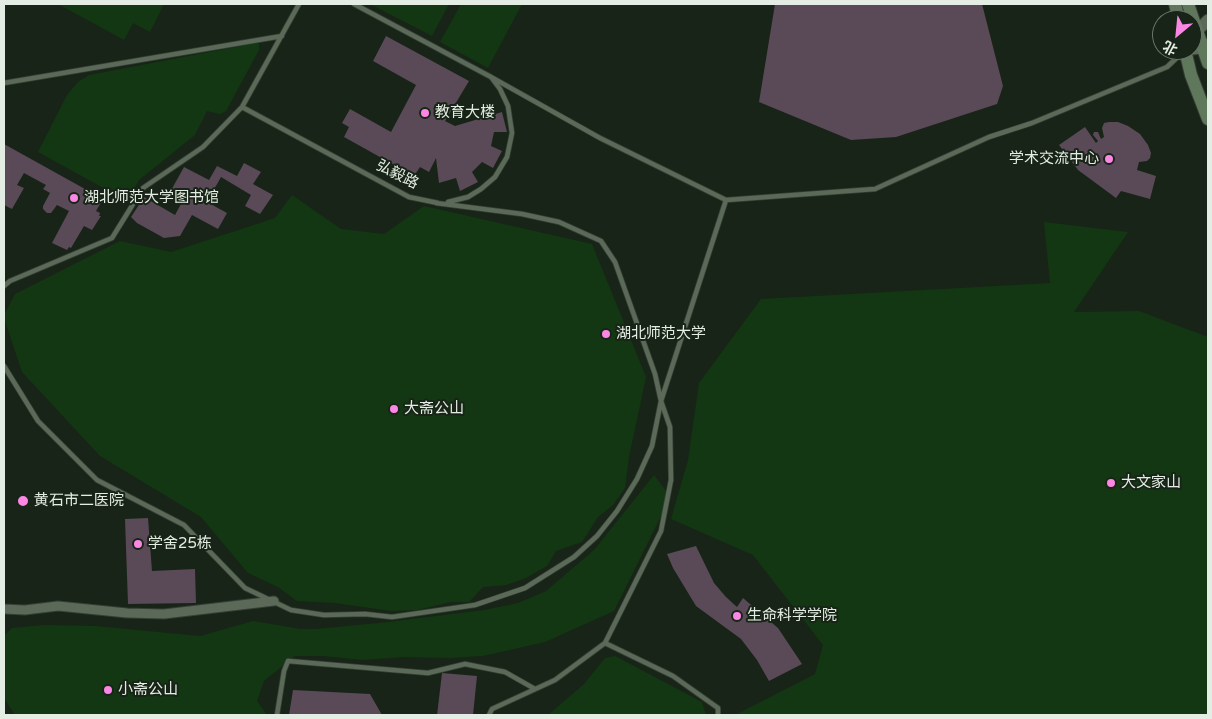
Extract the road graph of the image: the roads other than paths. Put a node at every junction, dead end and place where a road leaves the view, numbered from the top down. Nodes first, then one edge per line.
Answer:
1 (299, 4) edge
2 (354, 4) edge
3 (282, 36) junction
4 (1202, 49) edge
5 (1174, 60) edge
6 (1187, 60) edge
7 (1208, 63) edge
8 (491, 77) junction
9 (4, 83) edge
10 (242, 107) junction
11 (1208, 119) edge
12 (726, 200) junction
13 (436, 203) junction
14 (4, 286) edge
15 (4, 366) edge
16 (661, 401) junction
17 (274, 601) junction
18 (4, 609) edge
19 (604, 643) junction
20 (536, 689) junction
21 (277, 715) edge
22 (490, 715) edge
23 (718, 715) edge

1 - 3 lane
2 - 8 lane, 弘毅路
3 - 9 lane
3 - 10 lane
4 - 7 main road
5 - 12 lane
6 - 11 main road
8 - 12 lane
8 - 13 lane, 弘毅路
10 - 13 lane, 弘毅路
10 - 14 lane
12 - 16 lane
13 - 16 lane
15 - 17 lane
16 - 17 lane
16 - 19 lane
17 - 18 street
19 - 20 lane
19 - 23 lane
20 - 21 lane
20 - 22 lane

